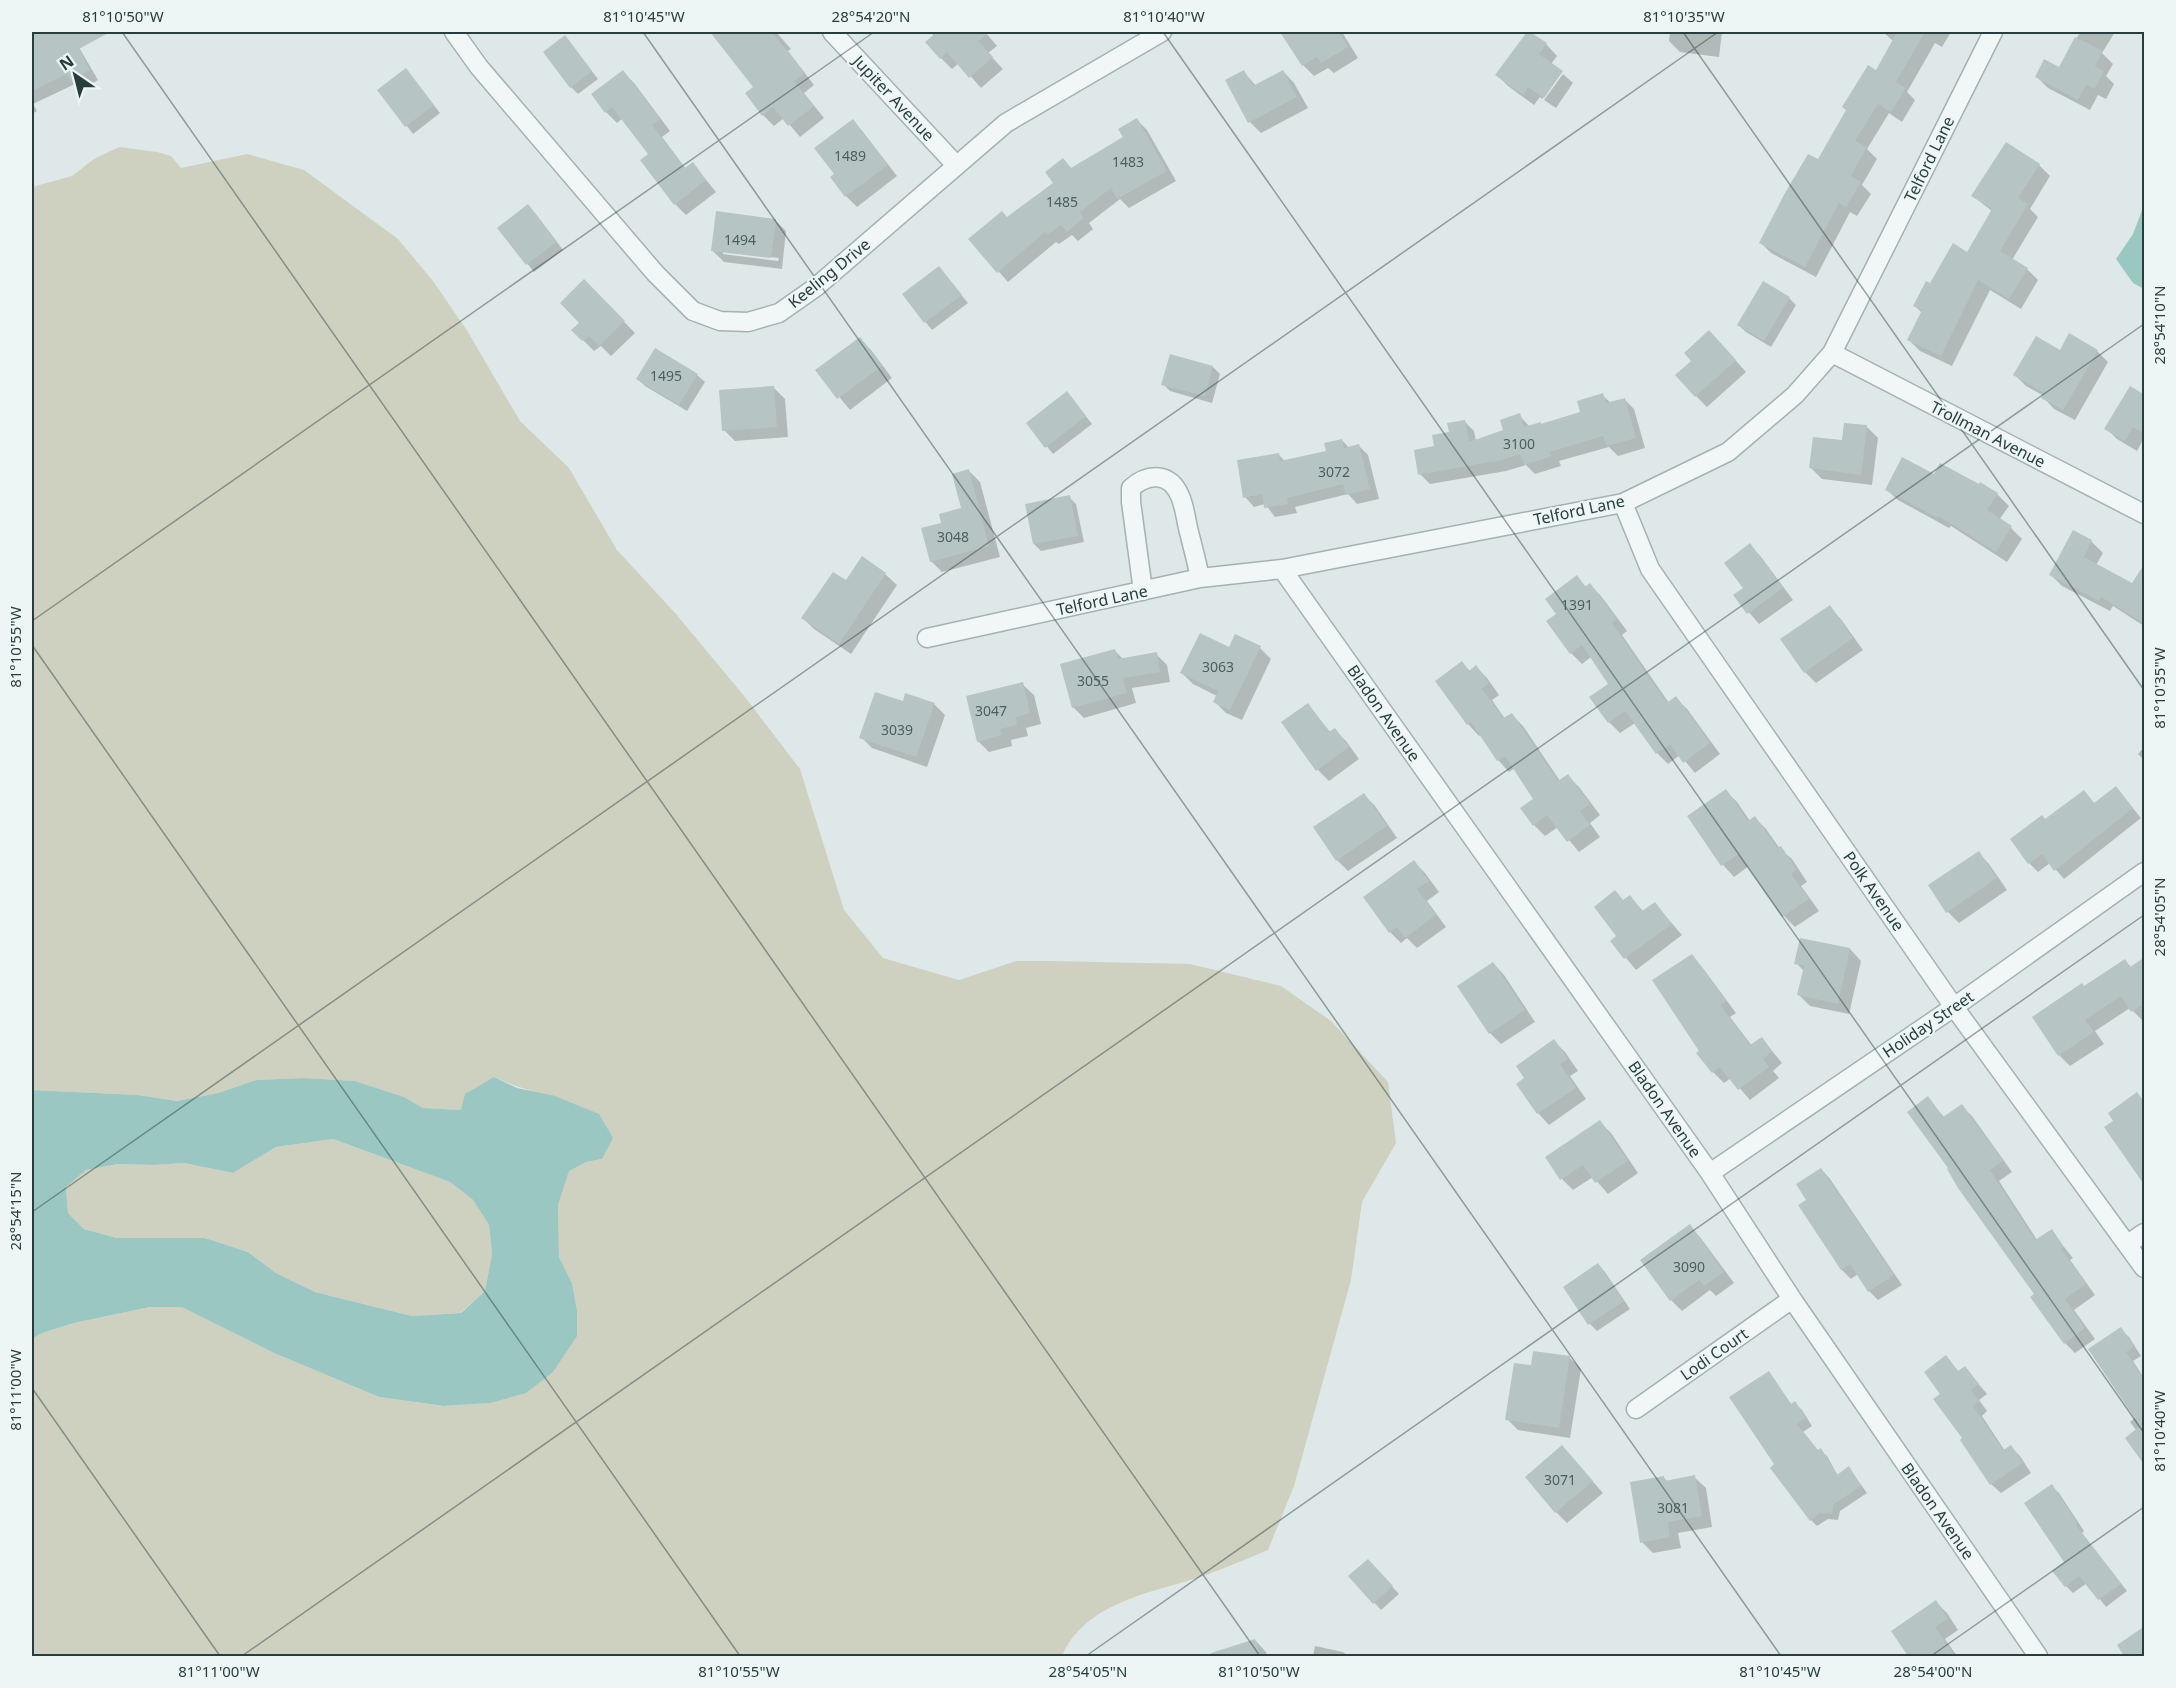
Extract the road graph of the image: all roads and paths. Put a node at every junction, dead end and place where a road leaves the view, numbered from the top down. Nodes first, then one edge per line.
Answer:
1 (454, 32) edge
2 (832, 32) edge
3 (1162, 32) edge
4 (1993, 32) edge
5 (956, 165) junction
6 (1832, 353) junction
7 (1623, 503) junction
8 (2145, 514) edge
9 (1282, 569) junction
10 (1200, 578) junction
11 (1143, 591) junction
12 (927, 638) dead end
13 (2145, 872) edge
14 (1954, 1006) junction
15 (1710, 1173) junction
16 (2145, 1233) edge
17 (2128, 1244) junction
18 (2145, 1268) edge
19 (1792, 1299) junction
20 (1636, 1409) dead end
21 (2038, 1656) edge

1 - 5 street, Keeling Drive
2 - 5 street, Jupiter Avenue
3 - 5 street, Keeling Drive
4 - 6 street, Telford Lane
6 - 7 street, Telford Lane
6 - 8 street, Trollman Avenue
7 - 9 street, Telford Lane
7 - 14 street, Polk Avenue
9 - 10 street, Telford Lane
9 - 15 street, Bladon Avenue
10 - 11 street, Telford Lane
10 - 11 street
11 - 12 street, Telford Lane
13 - 14 street, Holiday Street
14 - 15 street, Holiday Street
14 - 17 street, Polk Avenue
15 - 19 street, Bladon Avenue
16 - 17 street
17 - 18 street, Polk Avenue
19 - 20 street, Lodi Court
19 - 21 street, Bladon Avenue

